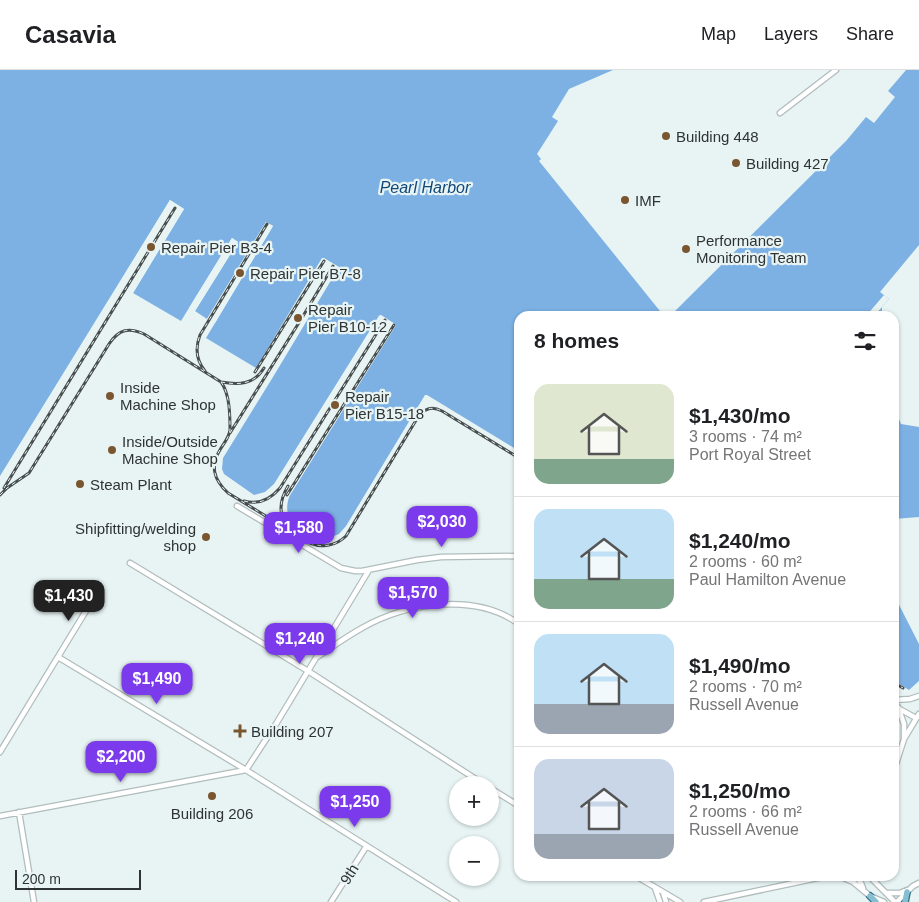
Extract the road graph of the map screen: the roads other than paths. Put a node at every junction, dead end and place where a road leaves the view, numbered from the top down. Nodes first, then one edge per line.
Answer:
1 (836, 70) edge
2 (780, 113) dead end
3 (237, 506) dead end
4 (514, 556) edge
5 (130, 563) dead end
6 (369, 570) junction
7 (95, 596) dead end
8 (514, 621) edge
9 (58, 657) junction
10 (316, 658) junction
11 (308, 671) junction
12 (919, 696) edge
13 (899, 700) edge
14 (899, 708) edge
15 (899, 713) edge
16 (917, 716) edge
17 (904, 739) junction
18 (0, 752) edge
19 (899, 754) edge
20 (246, 770) junction
21 (471, 776) edge
22 (499, 794) edge
23 (514, 803) edge
24 (19, 812) junction
25 (0, 816) edge
26 (366, 847) junction
27 (644, 881) edge
28 (803, 881) edge
29 (852, 881) edge
30 (860, 881) edge
31 (874, 881) edge
32 (919, 883) edge
33 (655, 888) junction
34 (863, 889) junction
35 (909, 890) junction
36 (663, 892) junction
37 (886, 893) junction
38 (657, 895) junction
39 (870, 896) junction
40 (34, 902) edge
41 (331, 902) edge
42 (456, 902) edge
43 (655, 902) edge
44 (660, 902) edge
45 (666, 902) edge
46 (680, 902) edge
47 (704, 902) edge
48 (876, 902) edge
49 (884, 902) edge
50 (896, 902) edge
51 (905, 902) edge

1 - 2 street
3 - 6 street
4 - 6 street
5 - 11 street
6 - 10 street
7 - 9 street
8 - 10 street
9 - 18 street
9 - 20 street
10 - 11 street
11 - 20 street
11 - 21 street
12 - 13 street
14 - 16 street
15 - 17 street
16 - 17 street
17 - 19 street
20 - 24 street
20 - 26 street
22 - 23 street
24 - 25 street
24 - 40 street
26 - 41 street, 9th
26 - 42 street
27 - 33 street
28 - 47 street
29 - 34 street
30 - 34 street
31 - 37 street
32 - 35 street
33 - 36 street
33 - 38 street
34 - 39 street
35 - 37 street
35 - 50 street
35 - 51 main road
36 - 45 street
36 - 46 street
37 - 50 street
38 - 43 street
38 - 44 street
39 - 48 main road
39 - 49 street

